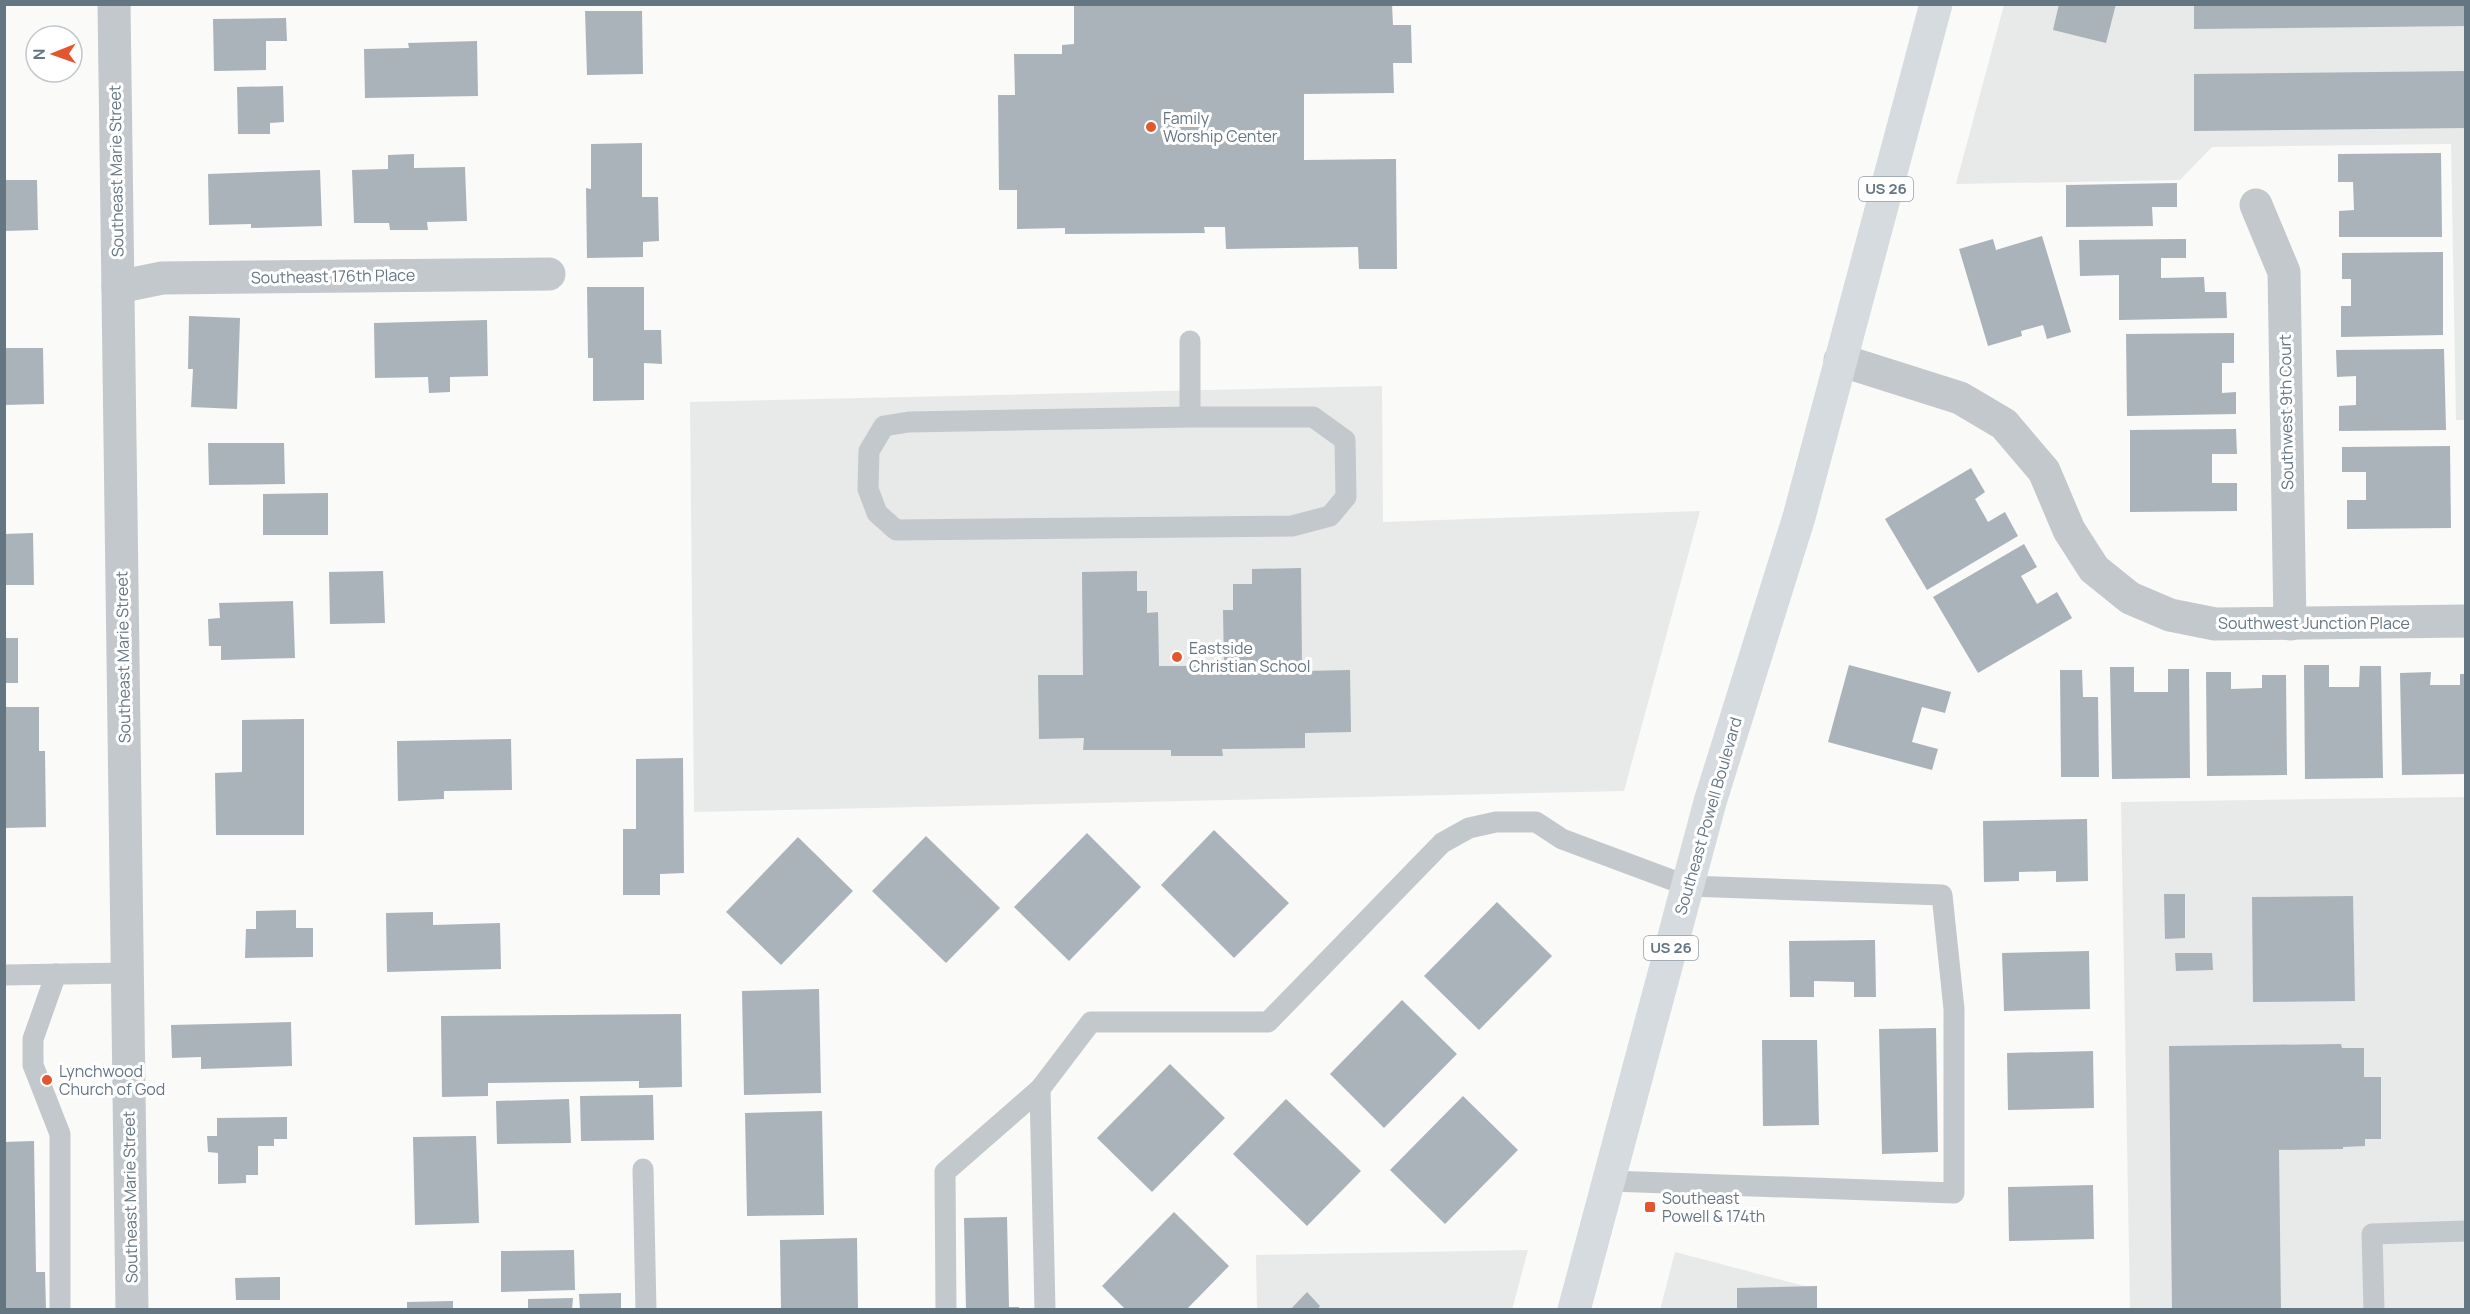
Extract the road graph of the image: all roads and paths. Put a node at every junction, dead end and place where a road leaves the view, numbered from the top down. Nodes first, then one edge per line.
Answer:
1 (114, 4) edge
2 (1936, 4) edge
3 (2256, 205) dead end
4 (549, 274) dead end
5 (118, 287) junction
6 (1190, 341) dead end
7 (1840, 360) junction
8 (1190, 417) junction
9 (2466, 621) edge
10 (2290, 624) junction
11 (1688, 886) junction
12 (127, 973) junction
13 (56, 974) junction
14 (4, 975) edge
15 (1040, 1089) junction
16 (643, 1169) dead end
17 (1610, 1181) junction
18 (2466, 1231) edge
19 (60, 1310) edge
20 (132, 1310) edge
21 (646, 1310) edge
22 (946, 1310) edge
23 (1045, 1310) edge
24 (1574, 1310) edge
25 (2374, 1310) edge

1 - 5 street, Southeast Marie Street
2 - 7 main road, US 26
3 - 10 street, Southwest 9th Court
4 - 5 street, Southeast 176th Place
5 - 12 street, Southeast Marie Street
6 - 8 lane
7 - 10 street, Southwest Junction Place
7 - 11 main road, Southeast Powell Boulevard / US 26
8 - 8 lane
9 - 10 street, Southwest Junction Place
11 - 15 lane
11 - 17 main road, Southeast Powell Boulevard / US 26
11 - 17 lane
12 - 13 lane
12 - 20 street, Southeast Marie Street
13 - 14 lane
13 - 19 lane
15 - 22 lane
15 - 23 lane
16 - 21 lane
17 - 24 main road, Southeast Powell Boulevard / US 26
18 - 25 lane

